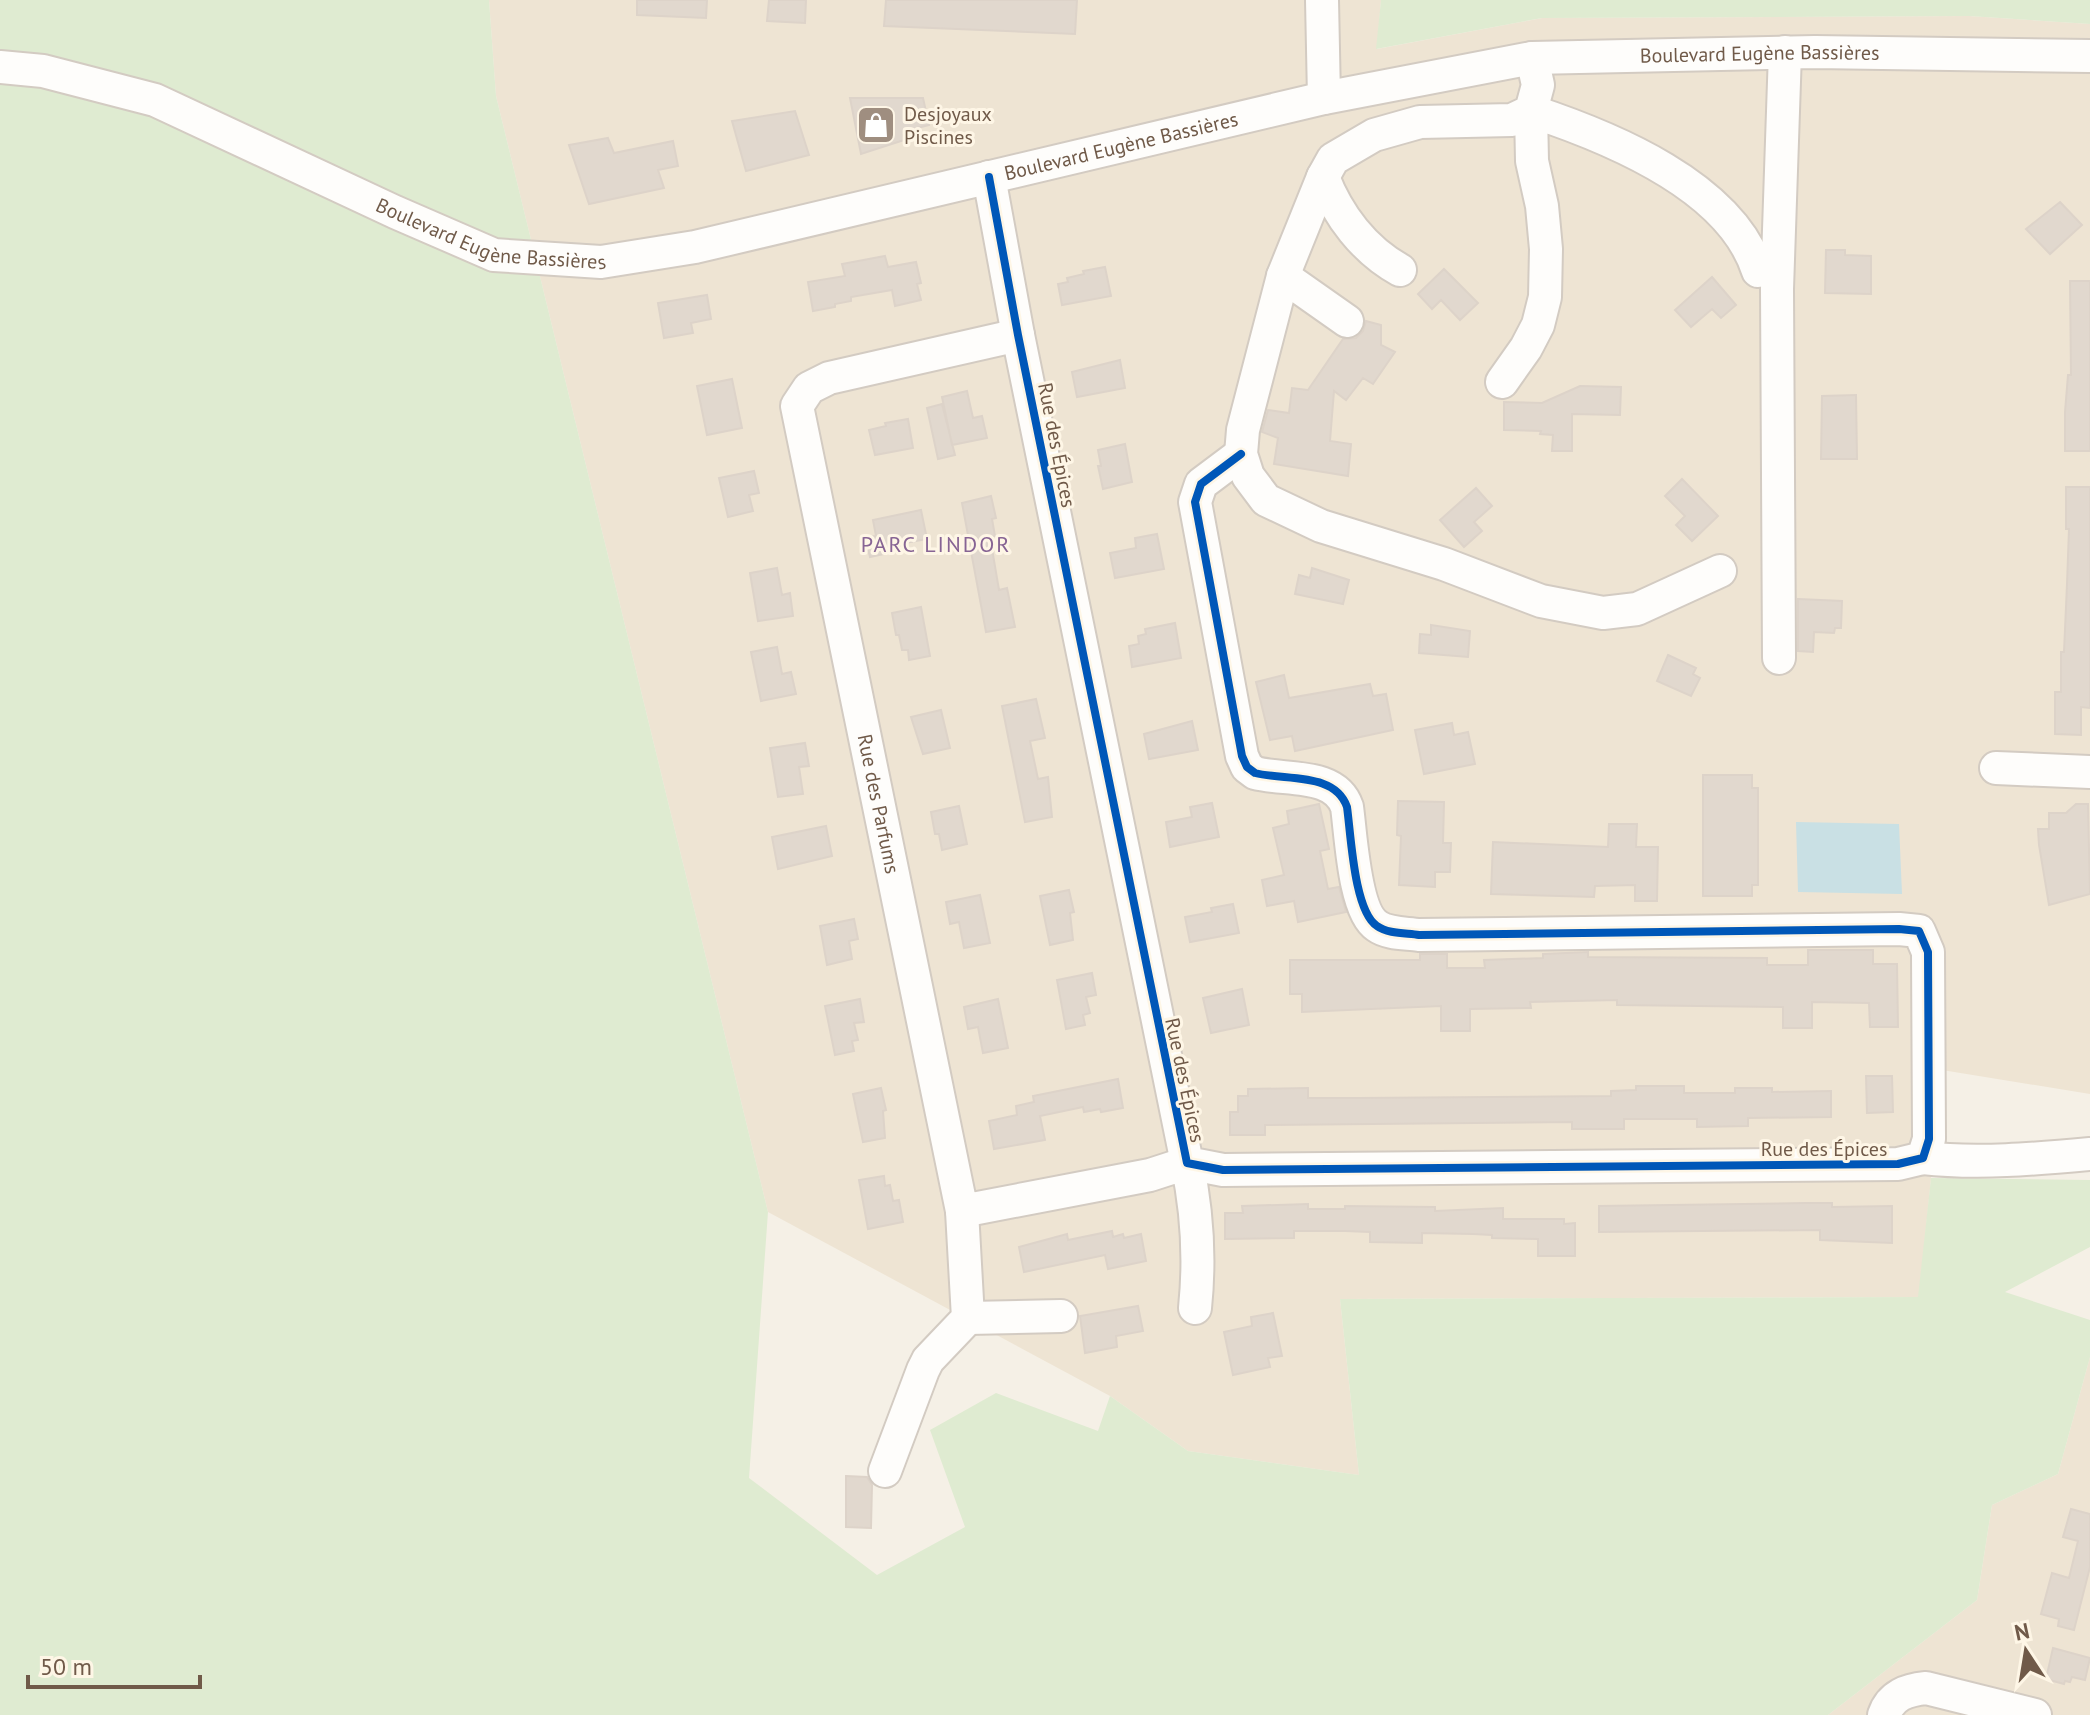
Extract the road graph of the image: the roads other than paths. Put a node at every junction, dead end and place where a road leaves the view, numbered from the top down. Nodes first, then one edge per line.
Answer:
1 (1322, 0) edge
2 (1785, 52) junction
3 (2090, 56) edge
4 (1532, 58) junction
5 (0, 67) edge
6 (1324, 98) junction
7 (1531, 111) junction
8 (989, 177) junction
9 (1323, 177) junction
10 (1400, 270) dead end
11 (1758, 271) dead end
12 (1283, 276) junction
13 (1347, 321) dead end
14 (1018, 335) junction
15 (1502, 382) dead end
16 (1241, 454) junction
17 (1720, 571) dead end
18 (1779, 658) dead end
19 (1996, 768) dead end
20 (2090, 772) edge
21 (2090, 1154) edge
22 (1923, 1158) junction
23 (1187, 1163) junction
24 (962, 1211) junction
25 (1195, 1308) dead end
26 (1061, 1316) dead end
27 (968, 1318) junction
28 (885, 1471) dead end
29 (1884, 1715) edge
30 (2035, 1715) edge

1 - 6 street
2 - 3 street, Boulevard Eugène Bassières
2 - 4 street, Boulevard Eugène Bassières
2 - 18 street
4 - 6 street, Boulevard Eugène Bassières
4 - 7 street
5 - 8 street, Boulevard Eugène Bassières
6 - 8 street, Boulevard Eugène Bassières
7 - 9 street
7 - 11 street
7 - 15 street
8 - 14 street, Rue des Épices
9 - 10 street
9 - 12 street
12 - 13 street
12 - 16 street
14 - 23 street, Rue des Épices
14 - 24 street, Rue des Parfums
16 - 17 street
16 - 22 street
19 - 20 street
21 - 22 street, Rue des Épices
22 - 23 street, Rue des Épices
23 - 24 street
23 - 25 street
24 - 27 street
26 - 27 street
27 - 28 street
29 - 30 street

